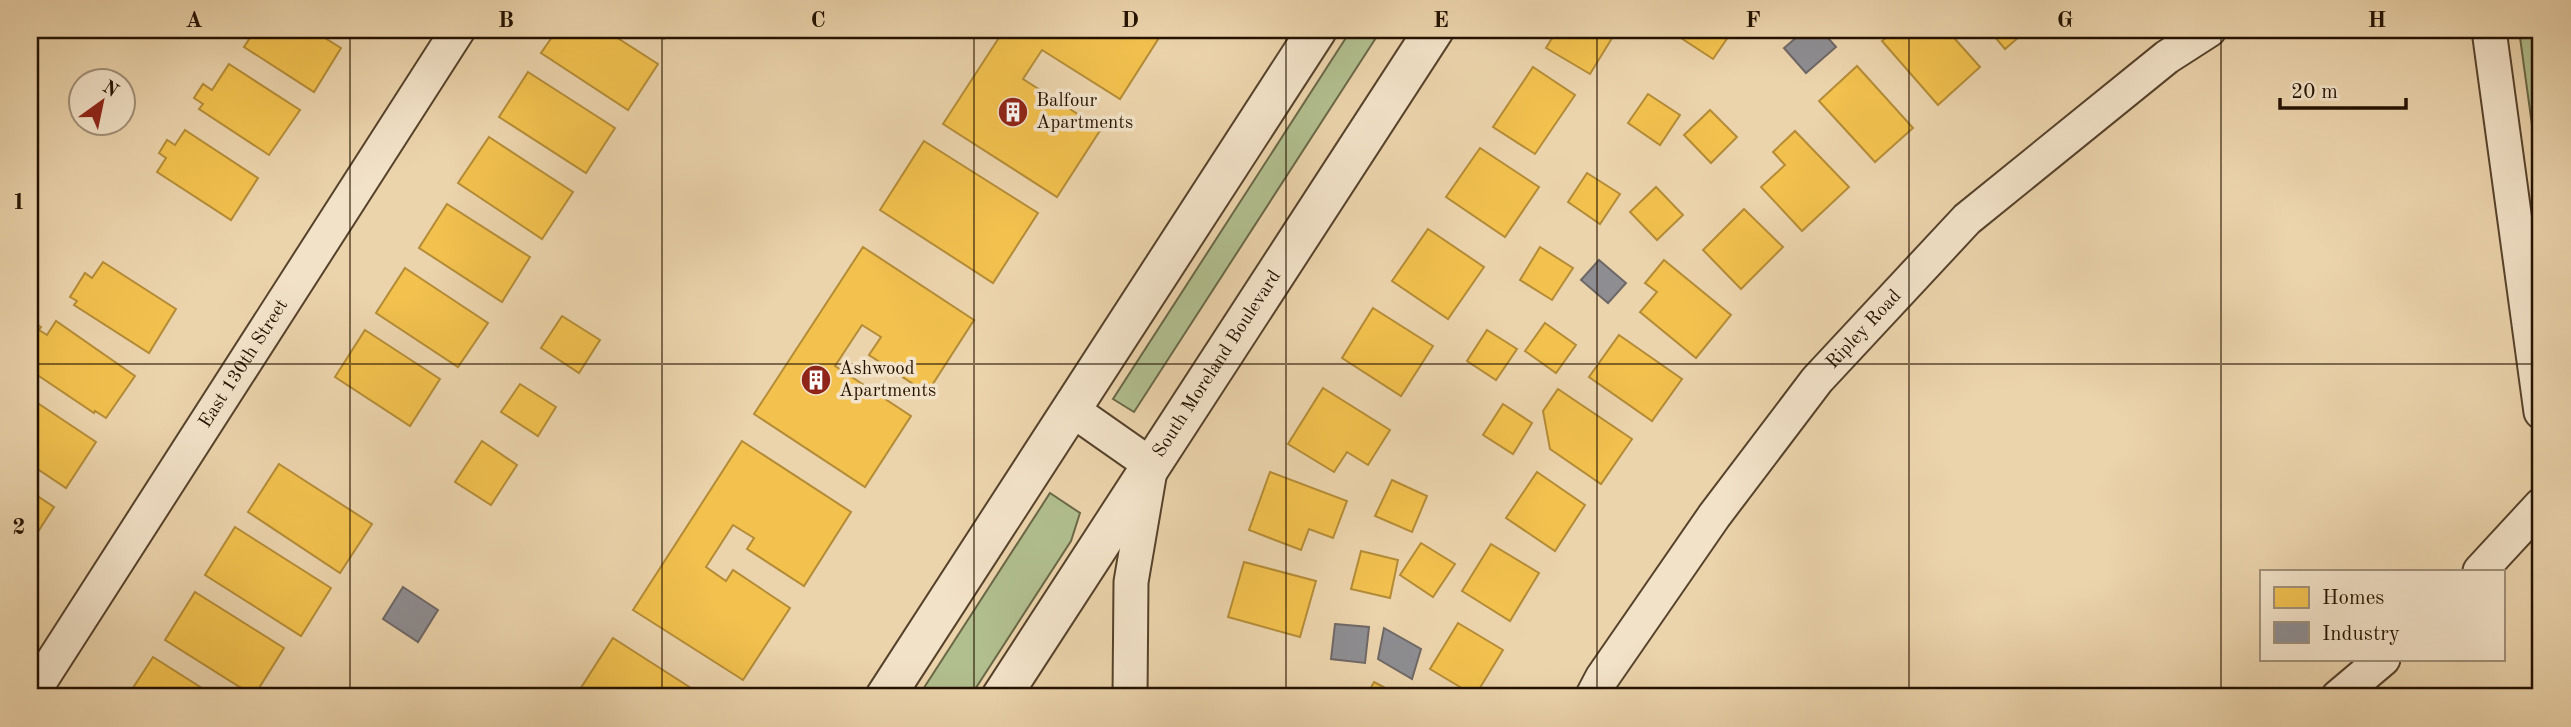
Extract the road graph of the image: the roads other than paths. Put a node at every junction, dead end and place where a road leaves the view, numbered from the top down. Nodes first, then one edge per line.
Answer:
1 (457, 30) edge
2 (1317, 30) edge
3 (1434, 30) edge
4 (2209, 30) edge
5 (2489, 30) edge
6 (1071, 409) junction
7 (2541, 412) edge
8 (1151, 465) junction
9 (2541, 505) edge
10 (2481, 570) edge
11 (2382, 660) edge
12 (30, 697) edge
13 (885, 697) edge
14 (1000, 697) edge
15 (1130, 697) edge
16 (1592, 697) edge
17 (2338, 697) edge

1 - 12 street, East 130th Street
2 - 6 street
3 - 8 street, South Moreland Boulevard
4 - 16 street, Ripley Road
5 - 7 street
6 - 8 street
6 - 13 street
8 - 14 street, South Moreland Boulevard
8 - 15 street
9 - 10 street
11 - 17 street

